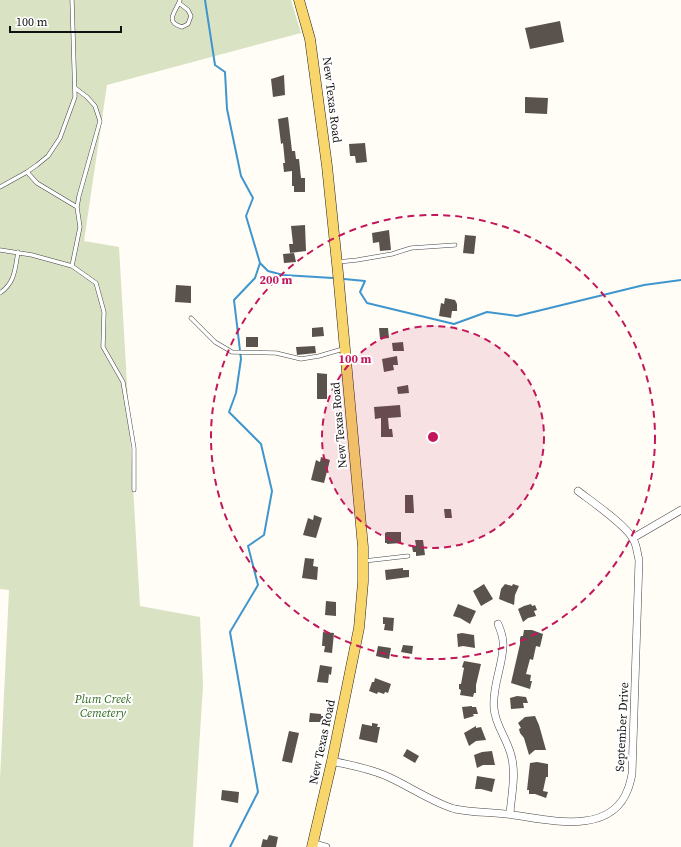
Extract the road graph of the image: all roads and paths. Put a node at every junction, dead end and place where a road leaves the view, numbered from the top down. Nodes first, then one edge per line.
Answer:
1 (72, 0) edge
2 (299, 0) edge
3 (180, 2) edge
4 (75, 88) junction
5 (27, 172) junction
6 (0, 187) edge
7 (77, 207) junction
8 (455, 246) dead end
9 (0, 250) edge
10 (18, 252) junction
11 (337, 262) junction
12 (72, 266) junction
13 (0, 293) edge
14 (191, 318) dead end
15 (345, 349) junction
16 (134, 490) dead end
17 (578, 491) dead end
18 (681, 510) edge
19 (633, 538) junction
20 (408, 556) dead end
21 (363, 562) junction
22 (498, 624) dead end
23 (332, 761) junction
24 (510, 814) junction
25 (312, 845) edge
26 (326, 847) edge

1 - 4 lane
2 - 11 main road, New Texas Road
3 - 3 lane
4 - 5 lane
4 - 7 lane
5 - 6 lane
5 - 7 lane
7 - 12 lane
8 - 11 lane
9 - 10 lane
10 - 12 lane
10 - 13 lane
11 - 15 main road, New Texas Road
12 - 16 lane
14 - 15 lane
15 - 21 main road, New Texas Road
17 - 19 street, September Drive
18 - 19 street
19 - 24 street, September Drive
20 - 21 lane
21 - 23 main road, New Texas Road
22 - 24 street
23 - 24 street, September Drive
23 - 25 main road, New Texas Road
25 - 26 street

